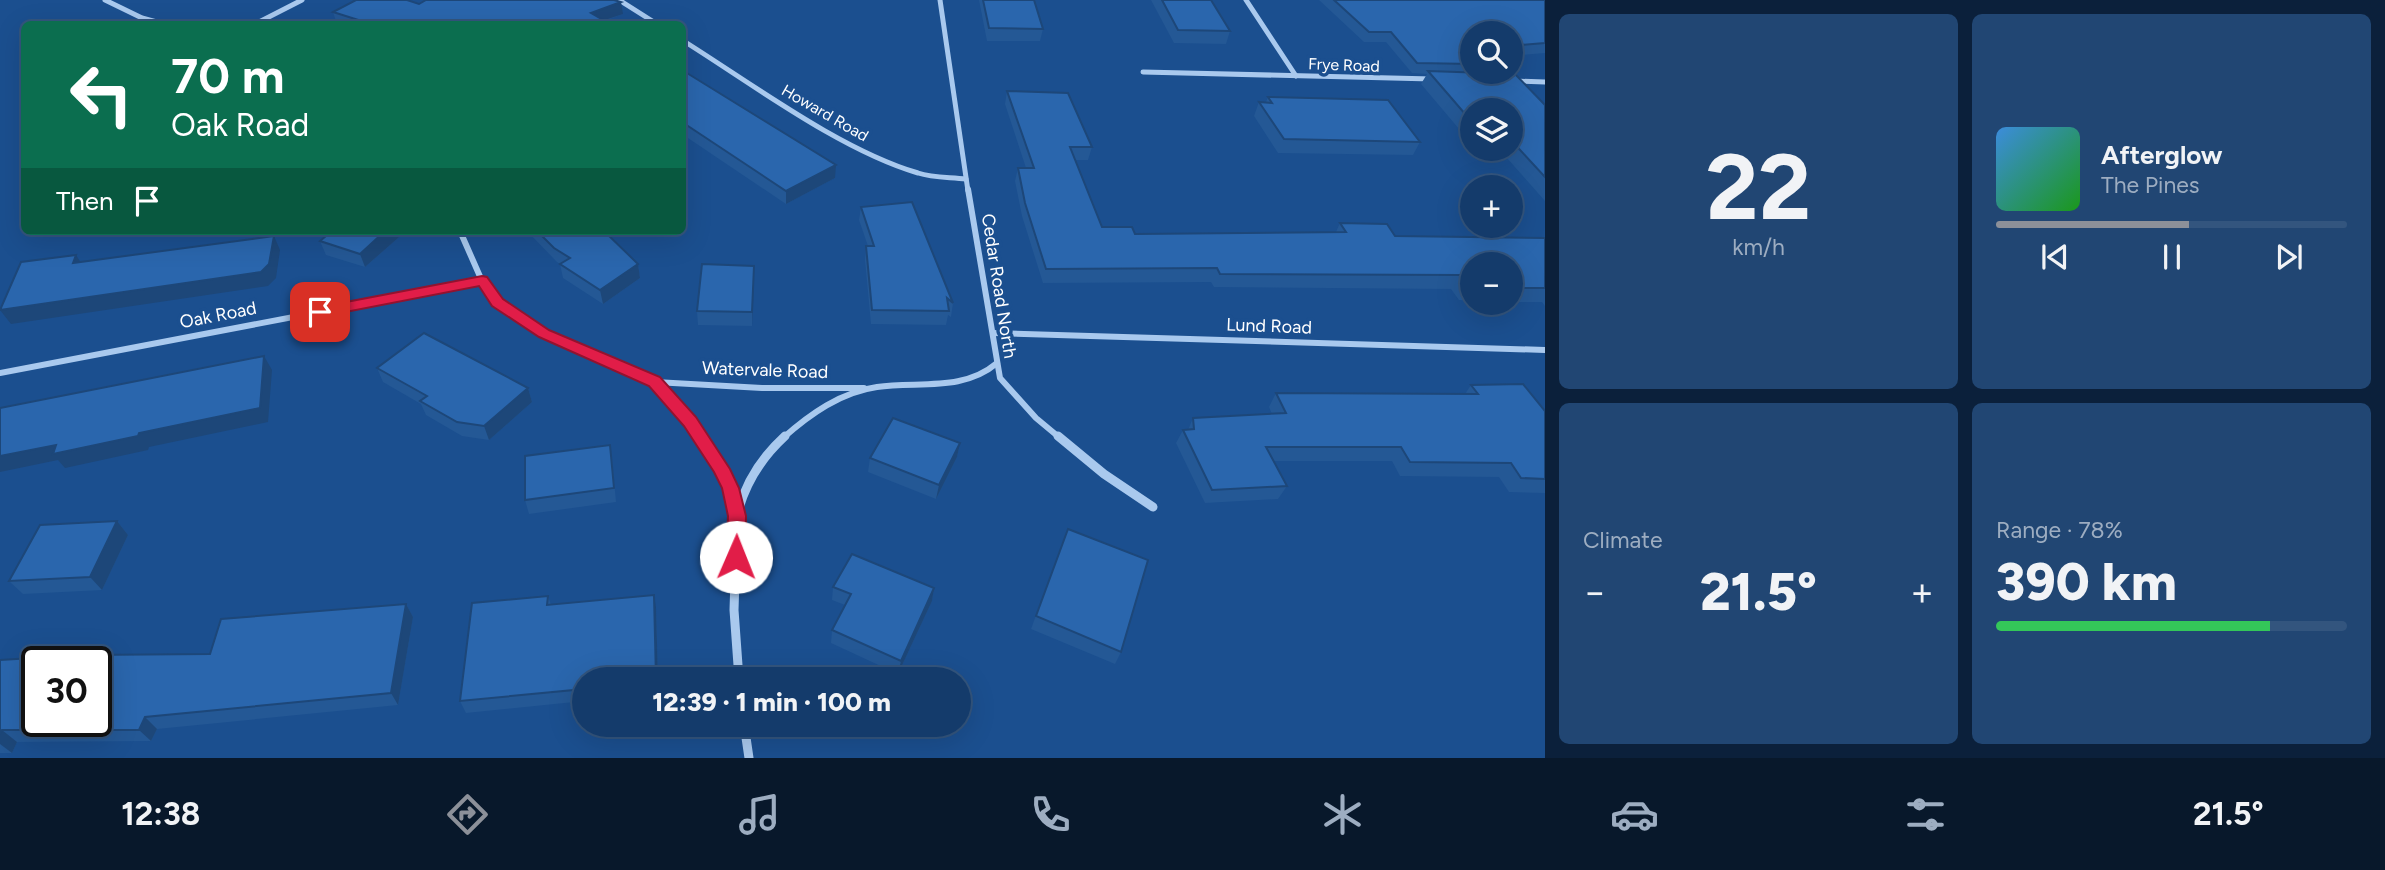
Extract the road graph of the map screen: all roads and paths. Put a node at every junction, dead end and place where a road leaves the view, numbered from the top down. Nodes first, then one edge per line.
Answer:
1 (105, 0) edge
2 (302, 0) edge
3 (619, 0) edge
4 (940, 0) edge
5 (1246, 0) edge
6 (153, 21) edge
7 (261, 21) edge
8 (652, 21) edge
9 (686, 43) edge
10 (1143, 72) dead end
11 (1296, 76) junction
12 (1434, 79) edge
13 (1523, 81) edge
14 (1545, 82) edge
15 (966, 179) junction
16 (462, 235) edge
17 (482, 281) junction
18 (993, 333) junction
19 (1545, 350) edge
20 (997, 363) junction
21 (0, 373) edge
22 (654, 382) junction
23 (874, 388) junction
24 (1153, 507) dead end
25 (737, 516) junction
26 (738, 667) edge
27 (746, 737) edge
28 (749, 758) edge

1 - 6 street
2 - 7 street
3 - 8 street
4 - 15 street, Cedar Road North
5 - 11 street
9 - 15 street, Howard Road
10 - 11 street, Frye Road
11 - 12 street, Frye Road
13 - 14 street
15 - 18 street, Cedar Road North
16 - 17 street, Watervale Road
17 - 21 street, Oak Road
17 - 22 street, Watervale Road
18 - 19 street, Lund Road
18 - 20 street, Cedar Road North
20 - 23 street
20 - 24 street, Cedar Road North
22 - 23 street, Watervale Road
22 - 25 street, Watervale Road
23 - 25 street
25 - 26 street, Watervale Road
27 - 28 street

